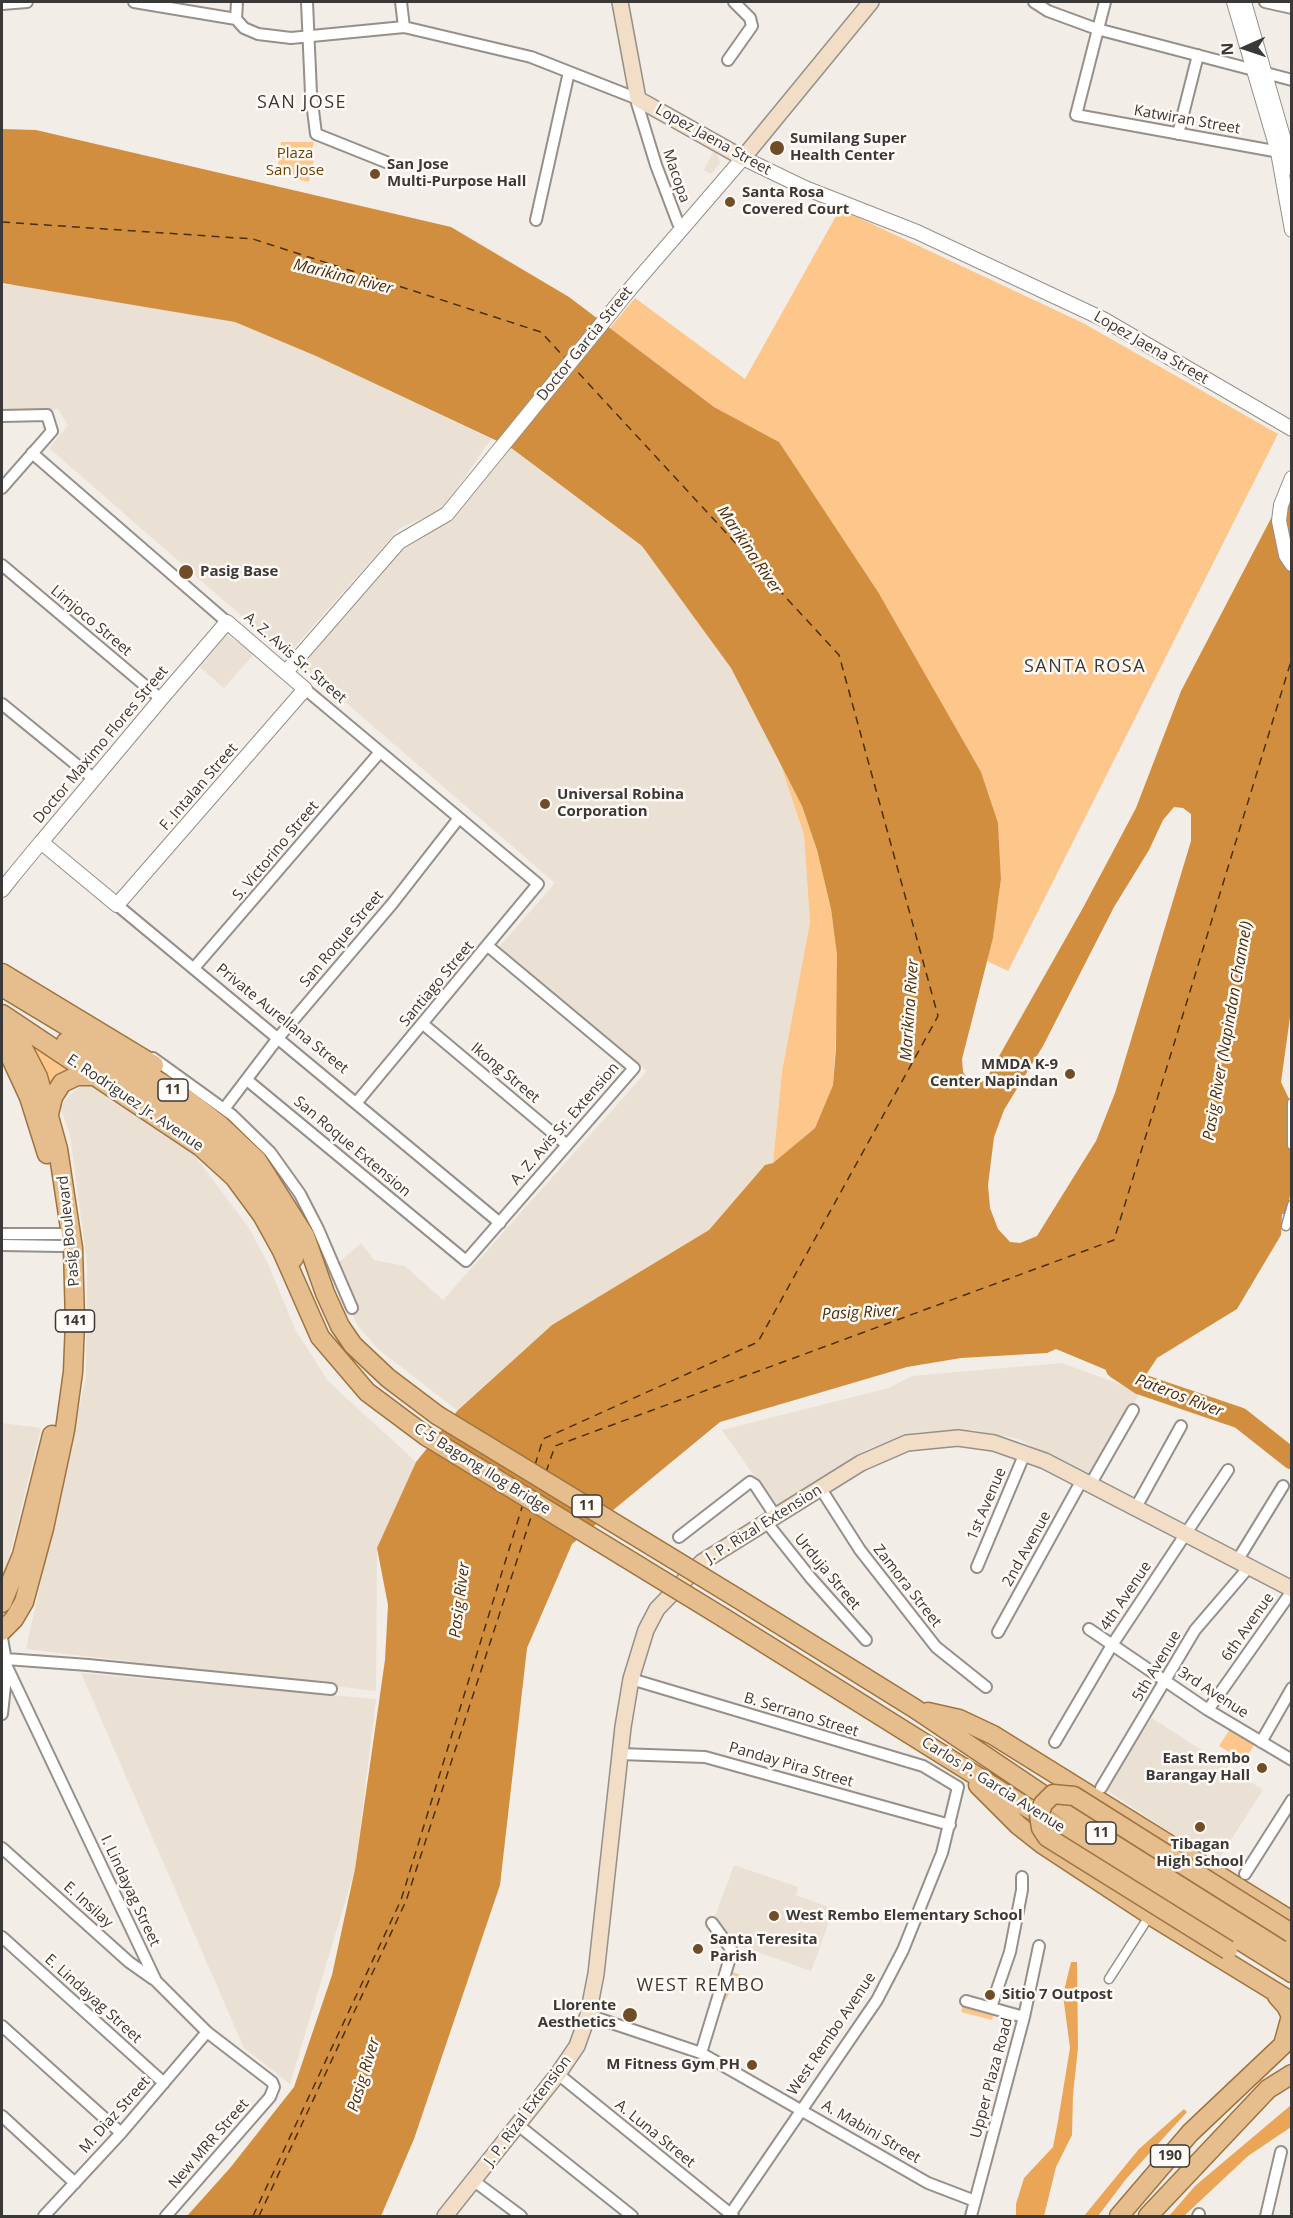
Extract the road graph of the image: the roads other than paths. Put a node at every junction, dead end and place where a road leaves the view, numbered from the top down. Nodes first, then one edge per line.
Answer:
1 (27, 2) edge
2 (134, 2) edge
3 (237, 2) edge
4 (307, 2) edge
5 (401, 2) edge
6 (620, 2) edge
7 (734, 2) edge
8 (871, 2) edge
9 (1034, 2) edge
10 (1105, 2) edge
11 (1234, 2) edge
12 (1244, 2) edge
13 (1266, 2) edge
14 (2, 4) edge
15 (1292, 8) edge
16 (236, 19) junction
17 (404, 27) junction
18 (1096, 29) junction
19 (311, 36) junction
20 (1198, 56) junction
21 (728, 60) dead end
22 (569, 72) junction
23 (1260, 72) junction
24 (1292, 80) edge
25 (638, 101) junction
26 (1178, 134) junction
27 (759, 138) junction
28 (718, 144) junction
29 (1286, 153) edge
30 (743, 158) junction
31 (386, 162) dead end
32 (1292, 168) edge
33 (536, 220) dead end
34 (678, 223) dead end
35 (1292, 230) edge
36 (2, 416) edge
37 (1292, 429) edge
38 (32, 453) junction
39 (1292, 478) edge
40 (2, 488) edge
41 (1292, 564) edge
42 (2, 565) edge
43 (227, 622) junction
44 (286, 672) junction
45 (305, 689) junction
46 (161, 699) junction
47 (2, 704) edge
48 (380, 752) junction
49 (94, 779) junction
50 (459, 818) junction
51 (41, 842) junction
52 (538, 884) joint
53 (2, 890) edge
54 (117, 905) junction
55 (489, 947) junction
56 (194, 968) junction
57 (2, 973) edge
58 (2, 987) edge
59 (3, 1011) edge
60 (423, 1024) junction
61 (106, 1033) junction
62 (278, 1038) junction
63 (2, 1039) edge
64 (104, 1080) junction
65 (247, 1080) junction
66 (357, 1102) junction
67 (1292, 1103) edge
68 (224, 1109) junction
69 (49, 1114) junction
70 (567, 1145) junction
71 (1292, 1145) edge
72 (1292, 1205) edge
73 (500, 1223) junction
74 (1286, 1226) dead end
75 (2, 1234) edge
76 (61, 1240) junction
77 (2, 1245) edge
78 (466, 1262) joint
79 (325, 1293) junction
80 (305, 1303) junction
81 (352, 1308) dead end
82 (1132, 1410) dead end
83 (1181, 1426) dead end
84 (1025, 1453) junction
85 (1228, 1470) dead end
86 (1086, 1482) junction
87 (1283, 1486) dead end
88 (821, 1489) junction
89 (1134, 1509) junction
90 (771, 1520) junction
91 (1185, 1535) junction
92 (679, 1536) dead end
93 (1243, 1564) junction
94 (977, 1567) dead end
95 (1292, 1590) edge
96 (737, 1598) joint
97 (2, 1603) edge
98 (724, 1618) joint
99 (1089, 1629) dead end
100 (2, 1632) edge
101 (998, 1632) dead end
102 (2, 1638) edge
103 (866, 1640) dead end
104 (1112, 1646) junction
105 (6, 1663) junction
106 (631, 1679) junction
107 (1166, 1680) junction
108 (986, 1687) dead end
109 (1292, 1688) edge
110 (331, 1689) dead end
111 (914, 1708) junction
112 (1208, 1710) junction
113 (2, 1714) edge
114 (1055, 1742) dead end
115 (1261, 1742) junction
116 (938, 1750) junction
117 (620, 1754) junction
118 (1292, 1760) edge
119 (958, 1787) joint
120 (1101, 1788) dead end
121 (1292, 1800) edge
122 (950, 1825) junction
123 (2, 1848) edge
124 (1245, 1874) dead end
125 (1022, 1877) dead end
126 (1150, 1915) junction
127 (1292, 1921) edge
128 (712, 1923) dead end
129 (1291, 1933) edge
130 (2, 1937) edge
131 (1039, 1946) dead end
132 (1292, 1953) edge
133 (1234, 1954) junction
134 (1292, 1973) edge
135 (1108, 1978) dead end
136 (156, 1981) junction
137 (1292, 1983) edge
138 (1269, 1988) junction
139 (966, 2001) dead end
140 (1292, 2002) edge
141 (991, 2007) junction
142 (588, 2015) junction
143 (1024, 2017) junction
144 (2, 2026) edge
145 (207, 2032) junction
146 (1287, 2045) edge
147 (701, 2053) junction
148 (558, 2074) junction
149 (1292, 2074) edge
150 (164, 2083) junction
151 (275, 2090) joint
152 (800, 2109) junction
153 (2, 2116) edge
154 (518, 2125) junction
155 (121, 2133) junction
156 (1281, 2152) dead end
157 (474, 2181) junction
158 (75, 2184) junction
159 (975, 2201) junction
160 (731, 2216) edge
161 (44, 2217) edge
162 (166, 2217) edge
163 (446, 2217) edge
164 (521, 2217) edge
165 (632, 2217) edge
166 (971, 2217) edge
167 (1119, 2217) edge
168 (1148, 2217) edge
169 (1266, 2217) edge

1 - 14 street
2 - 16 street
3 - 16 street
4 - 19 street
5 - 17 street
6 - 25 main road
7 - 21 street
8 - 27 main road, Doctor Garcia Street
9 - 18 street
10 - 18 street
11 - 23 street
12 - 23 street
13 - 15 street
16 - 19 street, Lopez Jaena Street
17 - 19 street, Lopez Jaena Street
17 - 22 street, Lopez Jaena Street
18 - 20 street
18 - 26 street, Katwiran Street
19 - 31 street
20 - 23 street
20 - 26 street
22 - 25 street, Lopez Jaena Street
22 - 33 street
23 - 24 street
23 - 29 street
25 - 28 main road, Lopez Jaena Street
25 - 34 street, Macopa
26 - 29 street, Katwiran Street
27 - 28 main road
27 - 30 main road, Doctor Garcia Street
28 - 30 main road, Lopez Jaena Street
29 - 32 street
29 - 35 street
30 - 37 street, Lopez Jaena Street
30 - 44 street, Doctor Garcia Street
36 - 38 street
38 - 40 street
38 - 43 street, A. Z. Avis Sr. Street
39 - 41 street
42 - 46 street, Limjoco Street
43 - 44 street, A. Z. Avis Sr. Street
43 - 46 street, Doctor Maximo Flores Street
44 - 45 street, A. Z. Avis Sr. Street
45 - 48 street, A. Z. Avis Sr. Street
45 - 54 street, F. Intalan Street
46 - 49 street, Doctor Maximo Flores Street
47 - 49 street
48 - 50 street, A. Z. Avis Sr. Street
48 - 56 street, S. Victorino Street
49 - 51 street, Doctor Maximo Flores Street
50 - 52 street, A. Z. Avis Sr. Street
50 - 62 street, San Roque Street
51 - 53 street, Doctor Maximo Flores Street
51 - 54 street, Private Aurellana Street
52 - 55 street, Santiago Street
54 - 56 street, Private Aurellana Street
55 - 60 street, Santiago Street
55 - 70 street, A. Z. Avis Sr. Extension
56 - 62 street, Private Aurellana Street
57 - 61 main road
58 - 79 main road, 11
59 - 64 main road, E. Rodriguez Jr. Avenue
59 - 69 main road, Pasig Boulevard / 141
59 - 80 main road, 11
60 - 66 street, Santiago Street
60 - 70 street, Ikong Street
61 - 68 street
61 - 79 main road
62 - 65 street, San Roque Street
62 - 66 street, Private Aurellana Street
63 - 76 main road, Pasig Boulevard / 141
64 - 69 main road
64 - 80 main road, E. Rodriguez Jr. Avenue
65 - 68 street
65 - 78 street, San Roque Extension
66 - 73 street, Private Aurellana Street
67 - 71 street
68 - 81 street
69 - 100 main road, Pasig Boulevard / 141
70 - 73 street, A. Z. Avis Sr. Extension
72 - 74 street
73 - 78 street, A. Z. Avis Sr. Extension
75 - 76 street
76 - 77 street
76 - 97 main road, Pasig Boulevard / 141
79 - 96 main road, C-5 Bagong Ilog Bridge / 11, bridge
80 - 98 main road, C-5 Bagong Ilog Bridge / 11, bridge
82 - 86 street, 2nd Avenue
83 - 89 street
84 - 86 main road, J. P. Rizal Extension
84 - 88 main road, J. P. Rizal Extension
84 - 94 street, 1st Avenue
85 - 91 street, 4th Avenue
86 - 89 main road, J. P. Rizal Extension
86 - 101 street, 2nd Avenue
87 - 93 street, 5th Avenue
88 - 90 main road, J. P. Rizal Extension
88 - 108 street, Zamora Street
89 - 91 main road, J. P. Rizal Extension
90 - 92 street, Urduja Street
90 - 103 street, Urduja Street
90 - 106 main road, J. P. Rizal Extension
91 - 93 main road, J. P. Rizal Extension
91 - 104 street, 4th Avenue
93 - 95 main road, J. P. Rizal Extension
93 - 107 street, 5th Avenue
95 - 112 street, 6th Avenue
96 - 111 main road, Carlos P. Garcia Avenue / 11
98 - 116 main road, Carlos P. Garcia Avenue / 11
99 - 104 street, 3rd Avenue
102 - 105 street
104 - 107 street, 3rd Avenue
104 - 114 street, 4th Avenue
105 - 110 street
105 - 113 street
105 - 136 street, I. Lindayag Street
106 - 117 main road, J. P. Rizal Extension
106 - 119 street, B. Serrano Street
107 - 112 street, 3rd Avenue
107 - 120 street, 5th Avenue
109 - 115 street
111 - 127 main road
111 - 132 main road, Carlos P. Garcia Avenue / 11
112 - 115 street, 3rd Avenue
115 - 118 street, 3rd Avenue
116 - 126 main road
116 - 134 main road, Carlos P. Garcia Avenue / 11
117 - 122 street, Panday Pira Street
117 - 142 main road, J. P. Rizal Extension
119 - 122 street, West Rembo Avenue
121 - 124 street
122 - 152 street, West Rembo Avenue
123 - 136 street, E. Insilay
125 - 141 street
126 - 135 street
126 - 138 main road
128 - 147 street
129 - 133 main road, bridge
130 - 150 street, E. Lindayag Street
131 - 143 street, Upper Plaza Road
133 - 137 main road
133 - 138 main road
136 - 145 street, I. Lindayag Street
138 - 140 main road
138 - 146 main road, 190
139 - 141 street
141 - 143 street
142 - 147 street, A. Mabini Street
142 - 148 main road, J. P. Rizal Extension
143 - 159 street, Upper Plaza Road
144 - 155 street
145 - 150 street, M. Diaz Street
145 - 151 street, I. Lindayag Street
146 - 167 main road, 190
147 - 152 street, A. Mabini Street
148 - 154 main road, J. P. Rizal Extension
148 - 160 street, A. Luna Street
149 - 168 main road, 190
150 - 155 street, M. Diaz Street
151 - 162 street, New MRR Street
152 - 159 street, A. Mabini Street
152 - 160 street, West Rembo Avenue
153 - 158 street
154 - 157 main road, J. P. Rizal Extension
154 - 165 street
155 - 158 street, M. Diaz Street
156 - 169 street
157 - 163 main road, J. P. Rizal Extension
157 - 164 street
158 - 161 street, M. Diaz Street
159 - 166 street, Upper Plaza Road

